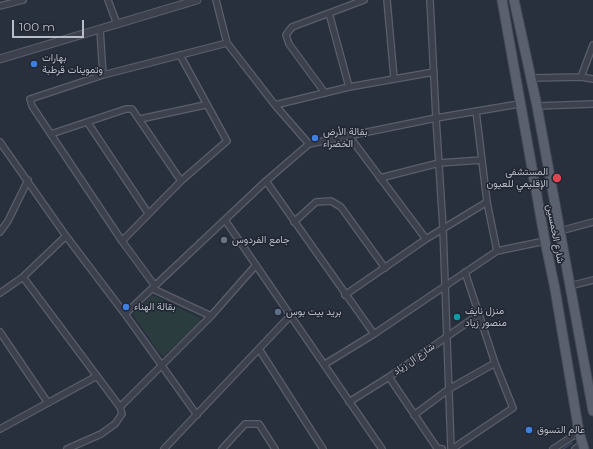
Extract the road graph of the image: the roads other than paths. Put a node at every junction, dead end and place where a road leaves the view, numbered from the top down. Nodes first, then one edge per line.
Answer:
1 (23, 0) edge
2 (108, 0) edge
3 (197, 0) edge
4 (216, 0) edge
5 (364, 0) edge
6 (387, 0) edge
7 (430, 0) edge
8 (502, 0) edge
9 (514, 0) edge
10 (0, 6) edge
11 (329, 13) junction
12 (117, 24) junction
13 (100, 29) junction
14 (227, 43) junction
15 (593, 45) edge
16 (180, 55) junction
17 (0, 59) edge
18 (434, 72) junction
19 (103, 75) junction
20 (581, 77) junction
21 (394, 78) junction
22 (531, 78) junction
23 (593, 79) edge
24 (349, 87) junction
25 (325, 93) junction
26 (206, 104) junction
27 (520, 104) junction
28 (593, 104) edge
29 (274, 105) junction
30 (537, 106) junction
31 (476, 111) junction
32 (436, 118) junction
33 (140, 119) junction
34 (88, 123) junction
35 (51, 134) junction
36 (348, 136) junction
37 (0, 142) edge
38 (309, 144) junction
39 (482, 160) junction
40 (439, 163) junction
41 (380, 178) junction
42 (28, 180) junction
43 (181, 181) junction
44 (266, 181) junction
45 (487, 202) junction
46 (148, 214) junction
47 (225, 220) junction
48 (294, 222) junction
49 (593, 222) edge
50 (444, 228) junction
51 (560, 231) junction
52 (0, 232) edge
53 (66, 236) junction
54 (426, 239) junction
55 (122, 241) junction
56 (544, 241) junction
57 (498, 251) junction
58 (256, 265) junction
59 (385, 268) junction
60 (465, 272) junction
61 (23, 276) junction
62 (593, 280) edge
63 (445, 284) junction
64 (570, 286) junction
65 (154, 288) junction
66 (0, 293) edge
67 (345, 295) junction
68 (125, 314) junction
69 (478, 315) junction
70 (211, 316) junction
71 (290, 316) junction
72 (0, 332) edge
73 (374, 334) junction
74 (446, 337) junction
75 (582, 348) junction
76 (259, 349) junction
77 (566, 351) junction
78 (495, 363) junction
79 (325, 364) junction
80 (162, 366) junction
81 (97, 376) junction
82 (389, 377) junction
83 (449, 389) junction
84 (349, 402) junction
85 (48, 403) junction
86 (120, 407) junction
87 (593, 411) edge
88 (196, 415) junction
89 (414, 415) junction
90 (0, 429) edge
91 (579, 432) junction
92 (580, 447) edge
93 (67, 449) edge
94 (164, 449) edge
95 (222, 449) edge
96 (275, 449) edge
97 (323, 449) edge
98 (382, 449) edge
99 (442, 449) edge
100 (451, 449) edge
101 (553, 449) edge

1 - 10 street
2 - 12 street
3 - 12 street
4 - 14 street
5 - 11 street
6 - 21 street
7 - 18 street
8 - 27 main road, شارع الخمسين
9 - 22 main road, شارع الخمسين
11 - 24 street
11 - 25 street
12 - 13 street
13 - 17 street
13 - 19 street
14 - 16 street
14 - 29 street
15 - 20 street
16 - 19 street
16 - 26 street
18 - 21 street
18 - 32 street
19 - 35 street
20 - 22 street
20 - 23 street
21 - 24 street
22 - 30 main road, شارع الخمسين
24 - 25 street
25 - 29 street
26 - 33 street
26 - 43 street
27 - 31 street
27 - 56 main road, شارع الخمسين
28 - 30 street
29 - 38 street
30 - 51 main road, شارع الخمسين
31 - 32 street
31 - 39 street
32 - 36 street
32 - 40 street
33 - 34 street
33 - 43 street
34 - 35 street
34 - 46 street
35 - 55 street
36 - 38 street
36 - 41 street
37 - 42 street
38 - 44 street
39 - 40 street
39 - 45 street
40 - 41 street
40 - 50 street
41 - 54 street
42 - 52 street
42 - 53 street
43 - 46 street
44 - 47 street
44 - 48 street
45 - 50 street
45 - 57 street
46 - 55 street
47 - 58 street
47 - 65 street
48 - 59 street
48 - 67 street
49 - 51 street
50 - 54 street
50 - 63 street
51 - 64 main road, شارع الخمسين
53 - 61 street
53 - 68 street
54 - 59 street
55 - 65 street
56 - 57 street
56 - 77 main road, شارع الخمسين
57 - 60 street
58 - 70 street
58 - 71 street
59 - 67 street
60 - 63 street
60 - 69 street
61 - 66 street
61 - 81 street
62 - 64 street
63 - 73 street
63 - 74 street
64 - 75 main road, شارع الخمسين
65 - 68 street
65 - 70 street
67 - 73 street
68 - 80 street
69 - 74 street, شارع ال زياد
69 - 78 street
70 - 80 street
71 - 76 street
71 - 79 street
72 - 85 street
73 - 79 street
74 - 82 street, شارع ال زياد
74 - 83 street
75 - 77 main road
75 - 87 main road, شارع الخمسين
76 - 88 street
76 - 97 street
77 - 91 main road, شارع الخمسين
78 - 83 street
78 - 100 street
79 - 84 street
80 - 86 street
80 - 88 street
81 - 85 street
81 - 86 street
82 - 84 street, شارع ال زياد
82 - 89 street
83 - 89 street
83 - 100 street
84 - 98 street
85 - 90 street
86 - 93 street
88 - 94 street
89 - 99 street
91 - 92 main road, شارع الخمسين
91 - 101 street
95 - 96 street

